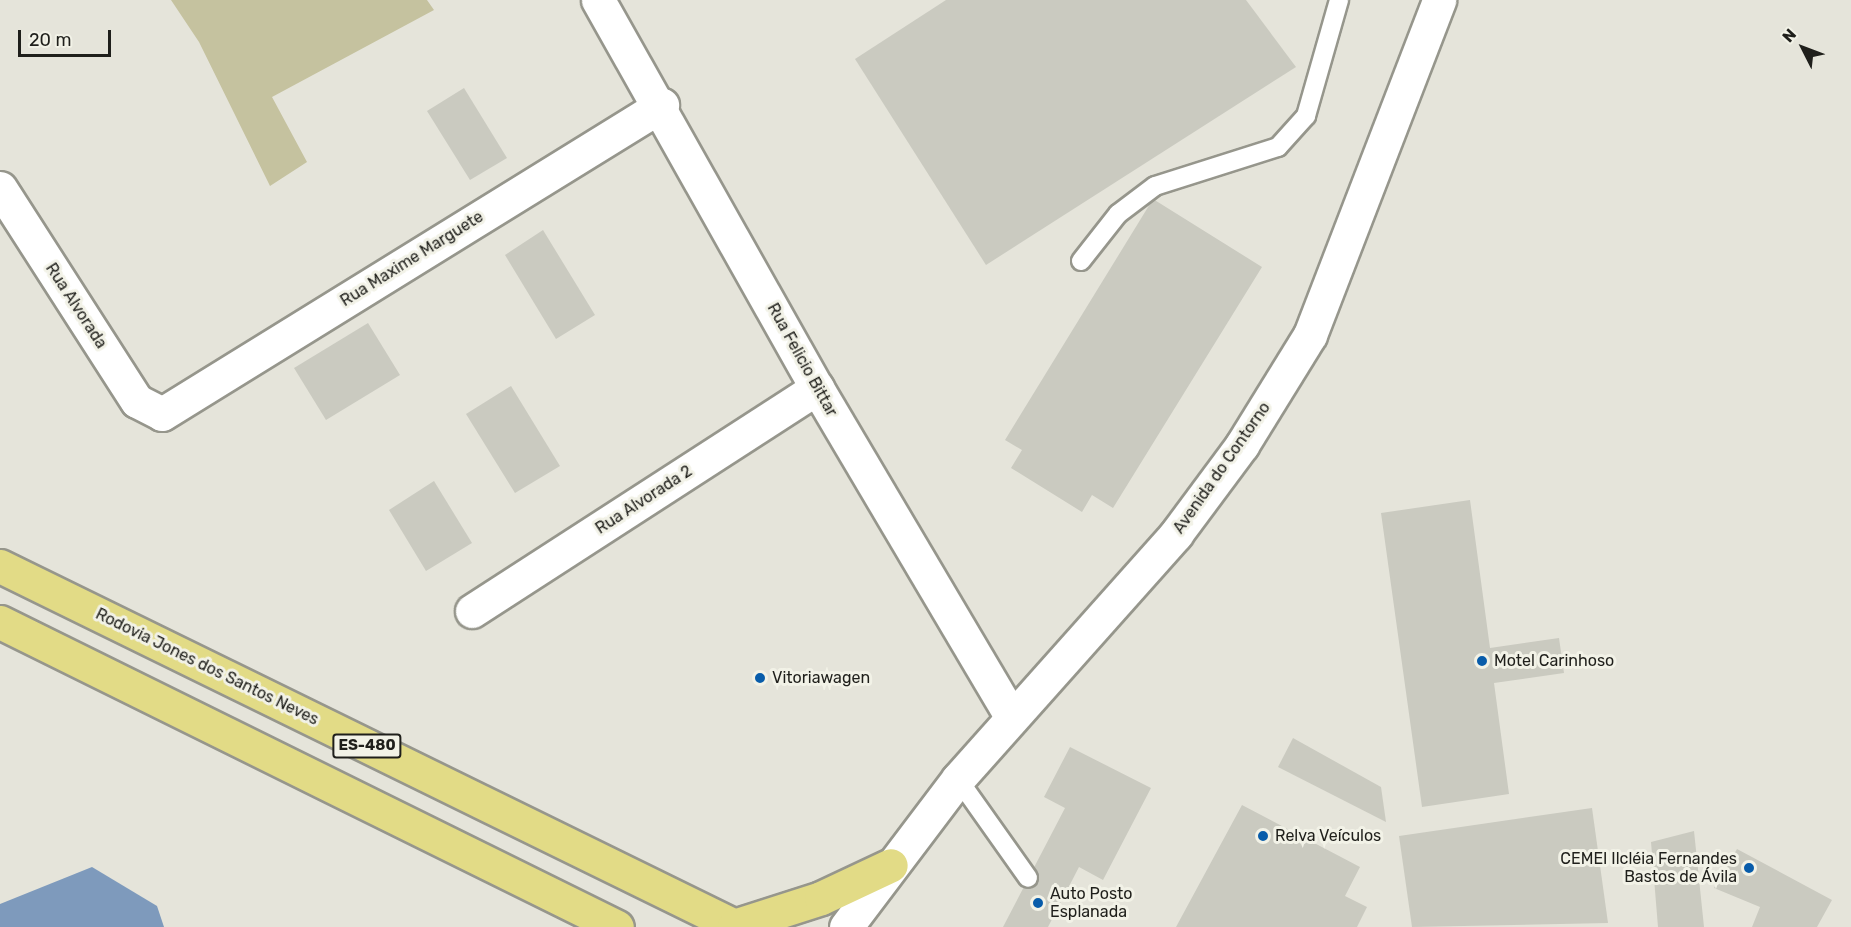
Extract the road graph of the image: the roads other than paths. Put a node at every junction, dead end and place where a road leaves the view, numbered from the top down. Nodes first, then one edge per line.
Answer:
1 (598, 0) edge
2 (1339, 0) edge
3 (1439, 0) edge
4 (662, 105) junction
5 (0, 188) edge
6 (1081, 261) dead end
7 (817, 388) junction
8 (162, 414) joint
9 (0, 566) edge
10 (472, 611) dead end
11 (0, 622) edge
12 (1011, 716) junction
13 (958, 779) junction
14 (891, 865) junction
15 (1028, 878) dead end
16 (736, 926) edge
17 (617, 927) edge
18 (846, 927) edge
19 (868, 927) edge

1 - 4 street, Rua Felicio Bittar
2 - 6 lane
3 - 12 street, Avenida do Contorno
4 - 7 street, Rua Felicio Bittar
4 - 8 street, Rua Maxime Marguete
5 - 8 street, Rua Alvorada
7 - 10 street, Rua Alvorada 2
7 - 12 street, Rua Felicio Bittar
9 - 16 main road, Rodovia Jones dos Santos Neves / ES-480
11 - 17 main road
12 - 13 street, Avenida do Contorno
13 - 14 street, Avenida do Contorno
13 - 15 lane
14 - 16 main road
14 - 18 street, Avenida do Contorno
14 - 19 street, Avenida do Contorno

